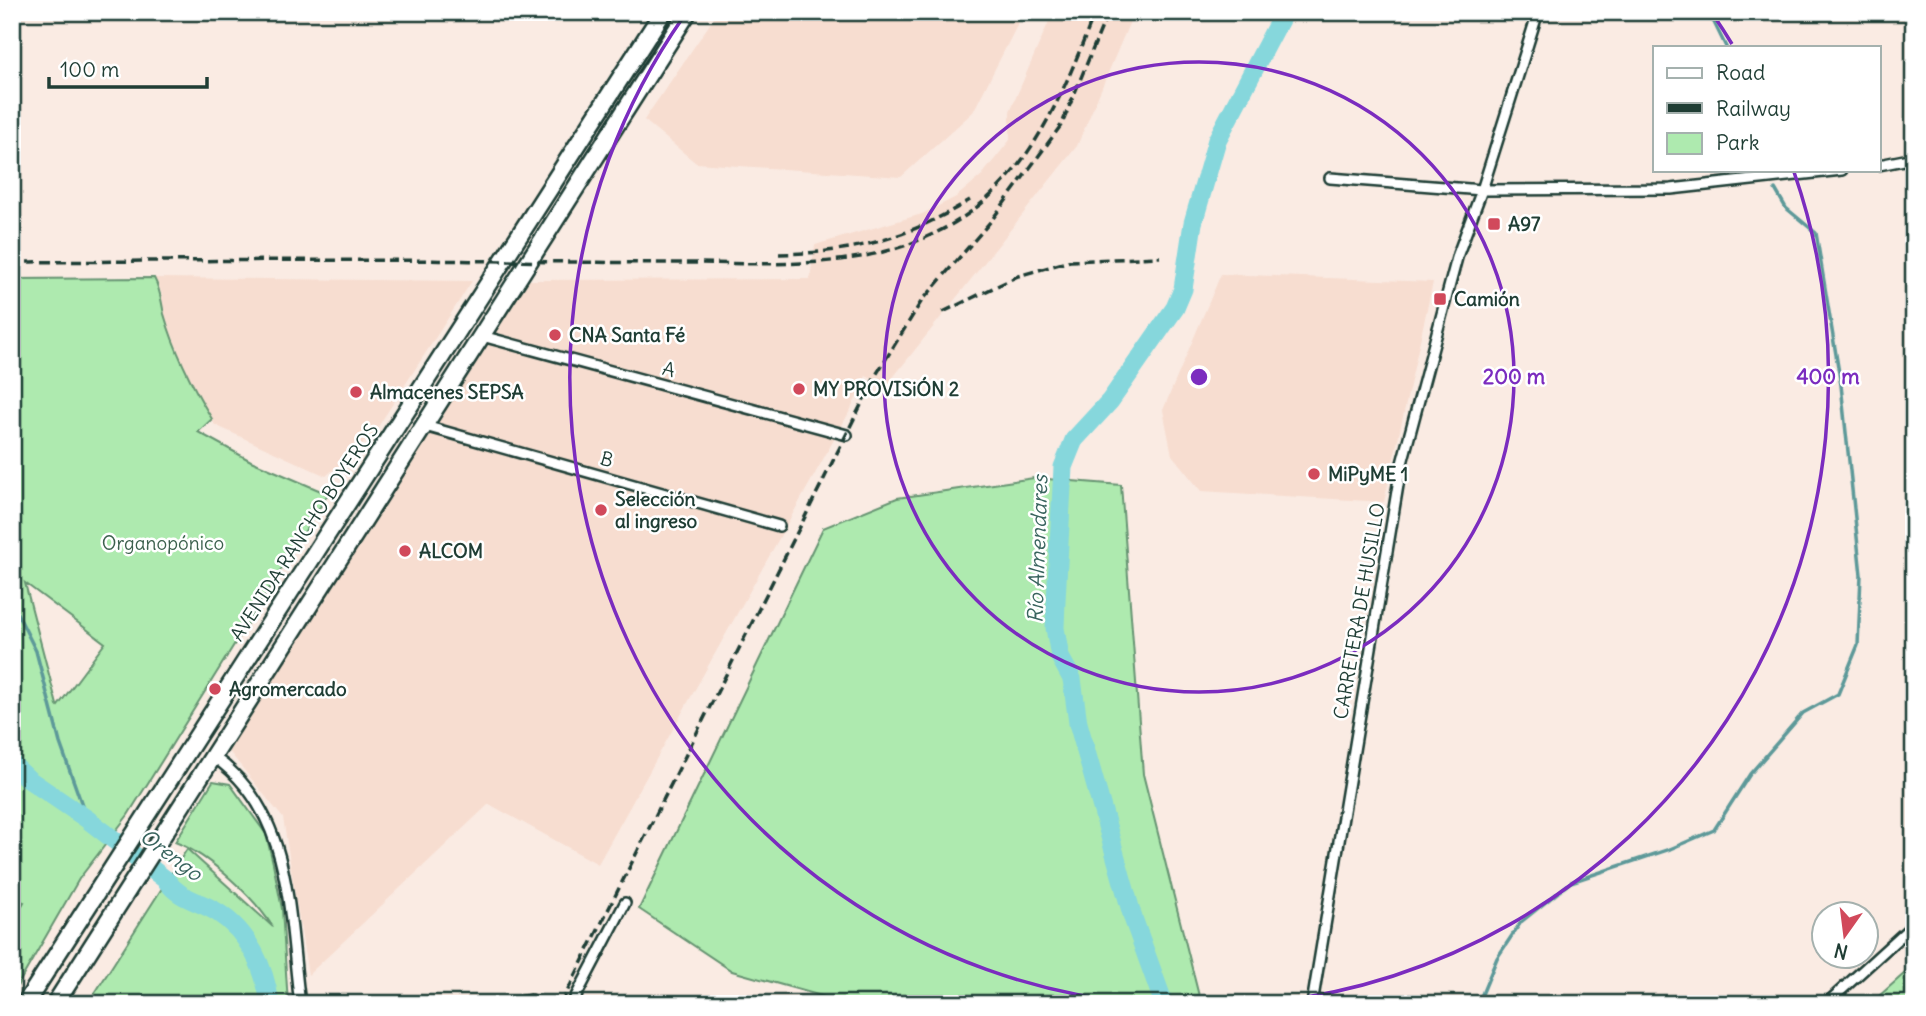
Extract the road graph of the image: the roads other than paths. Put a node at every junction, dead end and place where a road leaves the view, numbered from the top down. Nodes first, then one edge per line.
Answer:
1 (663, 12) edge
2 (688, 12) edge
3 (1538, 12) edge
4 (1914, 158) edge
5 (1881, 165) edge
6 (1824, 172) edge
7 (1330, 177) dead end
8 (1482, 190) junction
9 (482, 336) junction
10 (425, 426) junction
11 (847, 435) dead end
12 (779, 526) dead end
13 (214, 757) junction
14 (625, 903) dead end
15 (1914, 924) edge
16 (25, 1004) edge
17 (55, 1004) edge
18 (300, 1004) edge
19 (511, 1004) edge
20 (539, 1004) edge
21 (572, 1004) edge
22 (1312, 1004) edge
23 (1826, 1004) edge

1 - 16 highway, AVENIDA RANCHO BOYEROS
2 - 9 highway
3 - 8 street, CARRETERA DE HUSILLO
4 - 5 street
6 - 8 street
7 - 8 street
8 - 22 street, CARRETERA DE HUSILLO
9 - 10 highway
9 - 11 street, A
10 - 12 street, B
10 - 13 highway
13 - 17 highway
13 - 18 street
14 - 21 street
15 - 23 street
19 - 20 street

